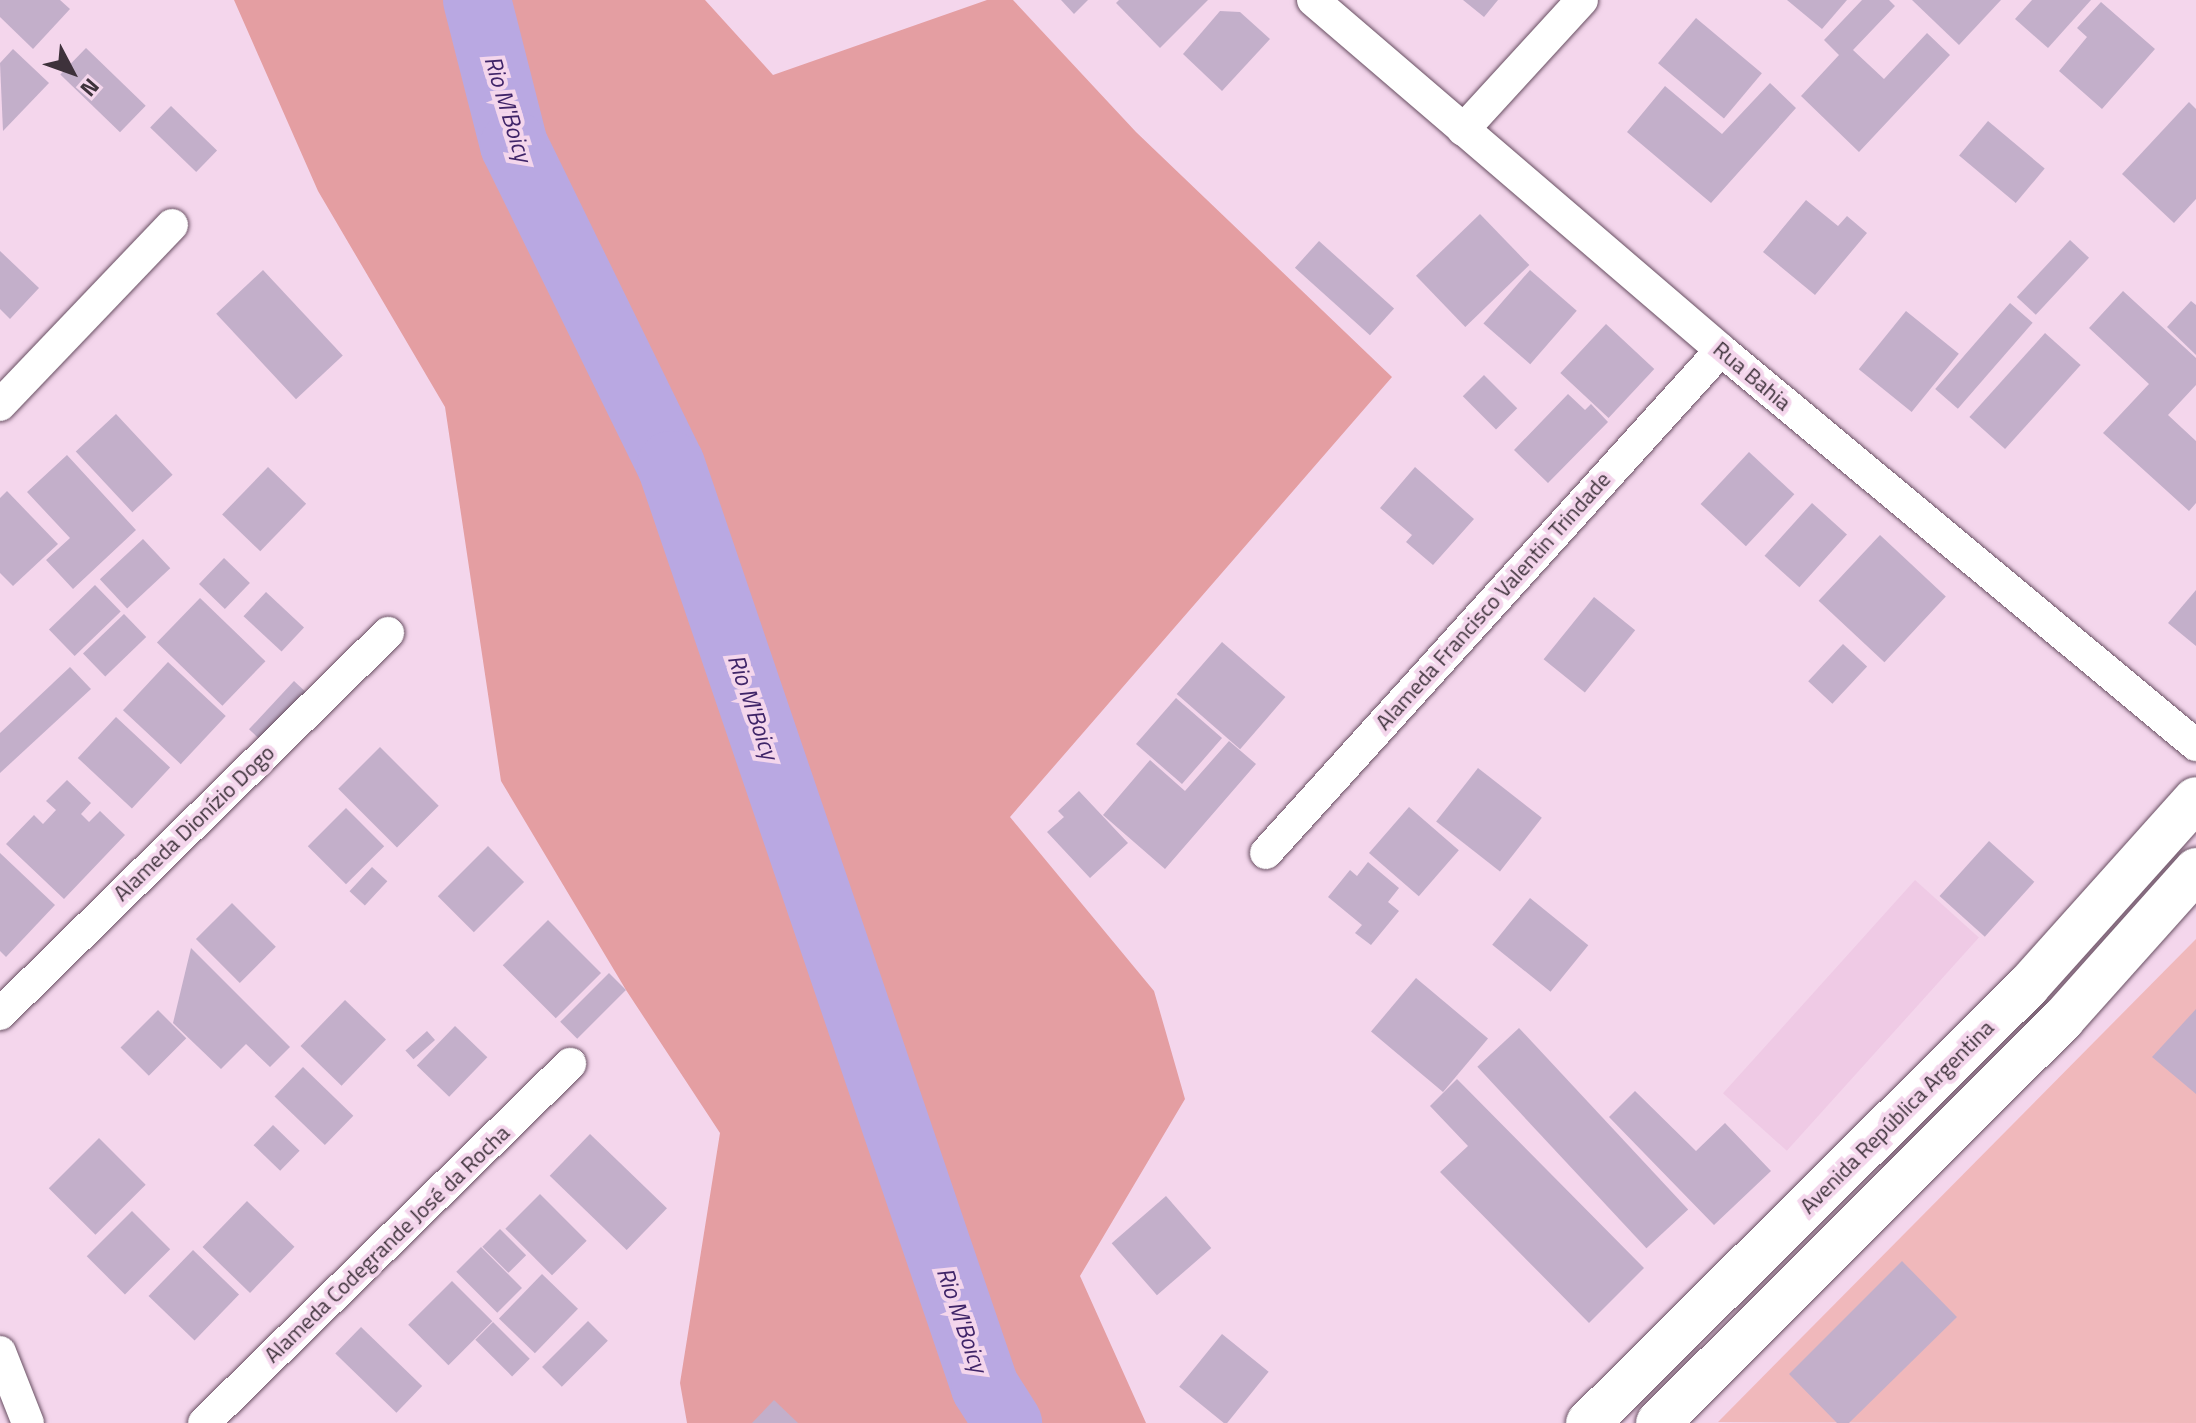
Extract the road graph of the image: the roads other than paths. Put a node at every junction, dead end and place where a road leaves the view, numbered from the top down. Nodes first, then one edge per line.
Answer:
1 (1313, 0) edge
2 (1582, 0) edge
3 (1463, 130) junction
4 (172, 225) dead end
5 (1721, 350) junction
6 (0, 405) edge
7 (388, 633) dead end
8 (2196, 745) edge
9 (2196, 799) edge
10 (1266, 853) dead end
11 (2196, 870) edge
12 (0, 1014) edge
13 (570, 1064) dead end
14 (0, 1352) edge
15 (28, 1423) edge
16 (204, 1423) edge
17 (1588, 1423) edge
18 (1658, 1423) edge

1 - 3 street, Rua Bahia
2 - 3 street
3 - 5 street, Rua Bahia
4 - 6 street
5 - 8 street, Rua Bahia
5 - 10 street, Alameda Francisco Valentin Trindade
7 - 12 street, Alameda Dionízio Dogo
9 - 17 main road, Avenida República Argentina
11 - 18 main road
13 - 16 street, Alameda Codegrande José da Rocha
14 - 15 street

